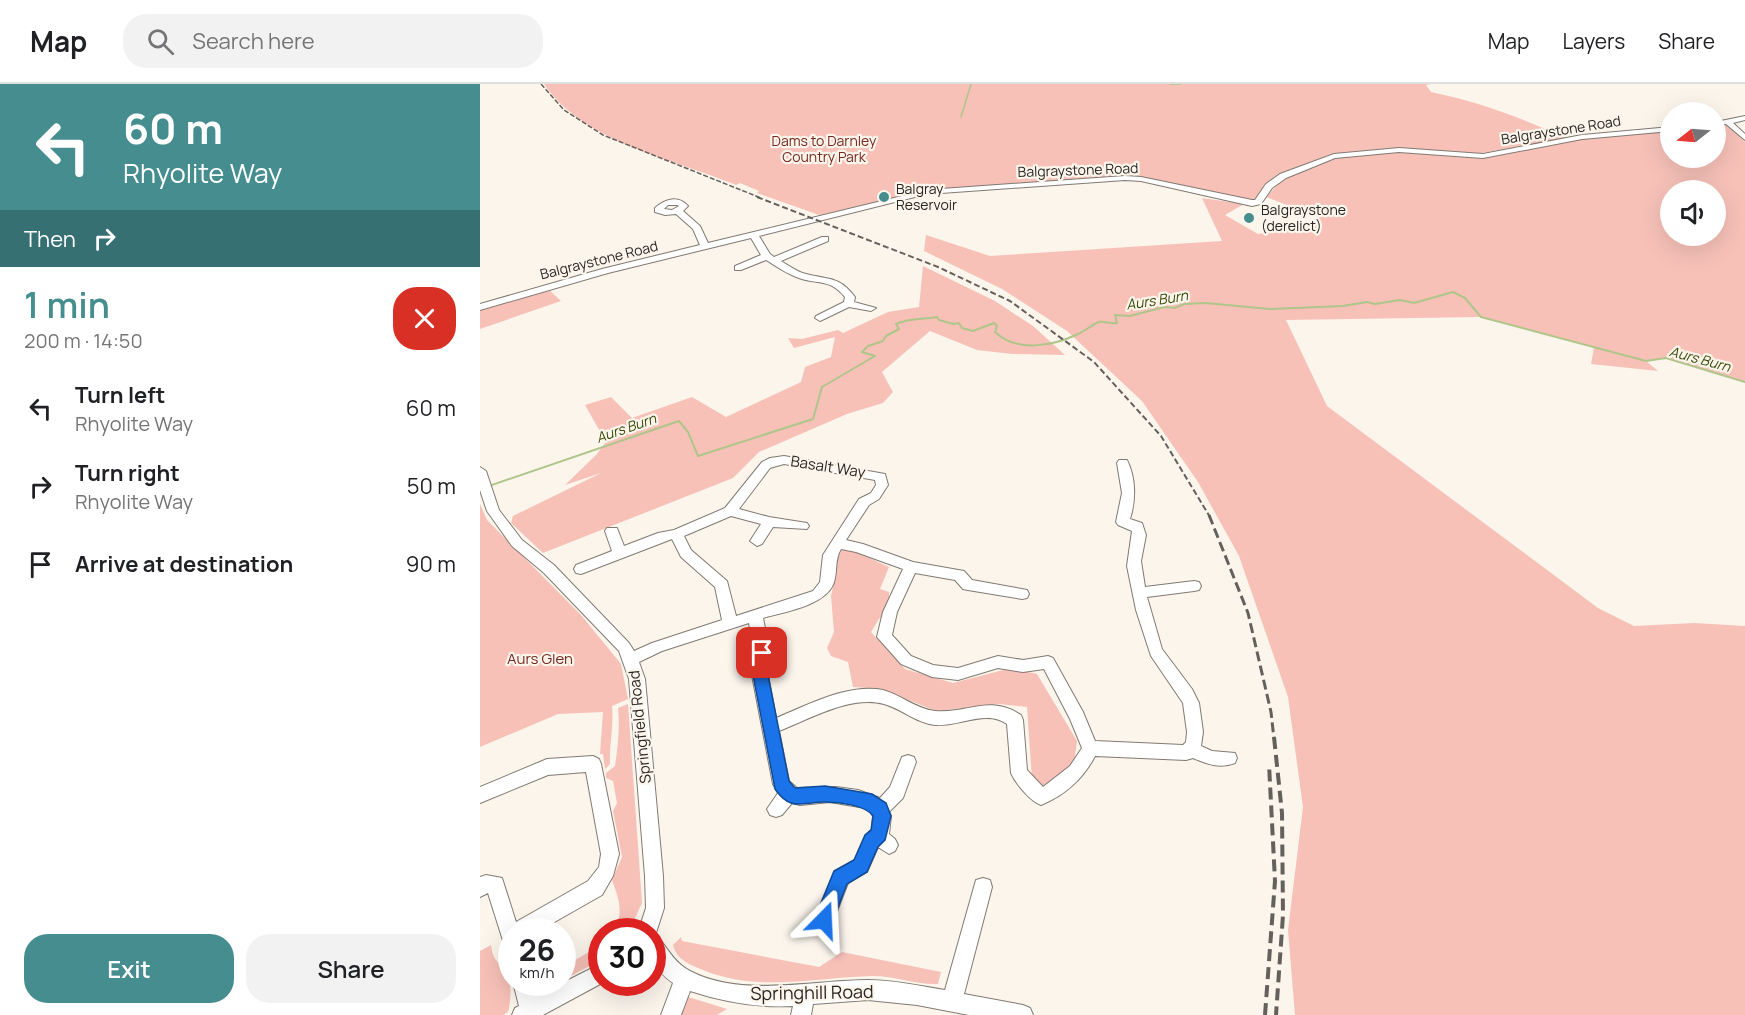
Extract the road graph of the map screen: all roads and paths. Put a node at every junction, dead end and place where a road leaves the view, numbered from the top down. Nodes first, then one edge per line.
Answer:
1 (1745, 117) edge
2 (1726, 123) edge
3 (1729, 123) junction
4 (1660, 130) edge
5 (1745, 138) edge
6 (648, 214) dead end
7 (754, 235) junction
8 (825, 239) dead end
9 (812, 244) junction
10 (705, 247) junction
11 (822, 250) dead end
12 (770, 258) junction
13 (738, 268) dead end
14 (848, 304) junction
15 (480, 307) edge
16 (871, 308) dead end
17 (820, 318) dead end
18 (1123, 463) dead end
19 (484, 481) edge
20 (730, 511) junction
21 (769, 522) junction
22 (802, 526) dead end
23 (612, 531) dead end
24 (676, 534) junction
25 (757, 541) dead end
26 (839, 544) junction
27 (620, 553) junction
28 (911, 567) junction
29 (581, 569) dead end
30 (1194, 586) dead end
31 (1140, 593) junction
32 (1023, 594) dead end
33 (754, 615) junction
34 (730, 623) junction
35 (631, 659) junction
36 (771, 727) junction
37 (1090, 748) junction
38 (1191, 749) junction
39 (1229, 759) dead end
40 (908, 762) dead end
41 (788, 794) junction
42 (480, 795) edge
43 (880, 809) junction
44 (776, 810) dead end
45 (984, 887) dead end
46 (480, 888) edge
47 (506, 918) edge
48 (542, 918) edge
49 (652, 918) edge
50 (824, 920) dead end
51 (666, 964) edge
52 (588, 980) edge
53 (685, 980) junction
54 (524, 996) edge
55 (952, 1002) junction
56 (803, 1006) edge
57 (526, 1013) edge
58 (671, 1015) edge
59 (1023, 1015) edge

1 - 3 street
2 - 3 street
3 - 5 street
4 - 7 street, Balgraystone Road
6 - 10 street
7 - 10 street, Balgraystone Road
7 - 12 street
8 - 9 street
9 - 11 street
9 - 12 street
10 - 15 street, Balgraystone Road
12 - 13 street
12 - 14 street
14 - 16 street
14 - 17 street
18 - 31 street
19 - 35 street, Springfield Road
20 - 21 street
20 - 24 street, Basalt Way
20 - 26 street, Basalt Way
21 - 22 street
21 - 25 street
23 - 27 street
24 - 27 street, Basalt Way
24 - 34 street
26 - 28 street
26 - 33 street, Basalt Way
27 - 29 street, Basalt Way
28 - 32 street
28 - 37 street
30 - 31 street
31 - 38 street
33 - 34 street, Basalt Way
33 - 36 street
34 - 35 street, Basalt Way
35 - 49 street, Springfield Road
36 - 37 street
36 - 41 street
37 - 38 street
38 - 39 street
40 - 43 street
41 - 43 street
41 - 44 street
42 - 48 street
43 - 50 street
45 - 55 street
46 - 47 street
51 - 53 street, Springhill Road
52 - 57 street
53 - 56 street, Springhill Road
53 - 58 street
54 - 57 street
55 - 56 street, Springhill Road
55 - 59 street, Springhill Road

